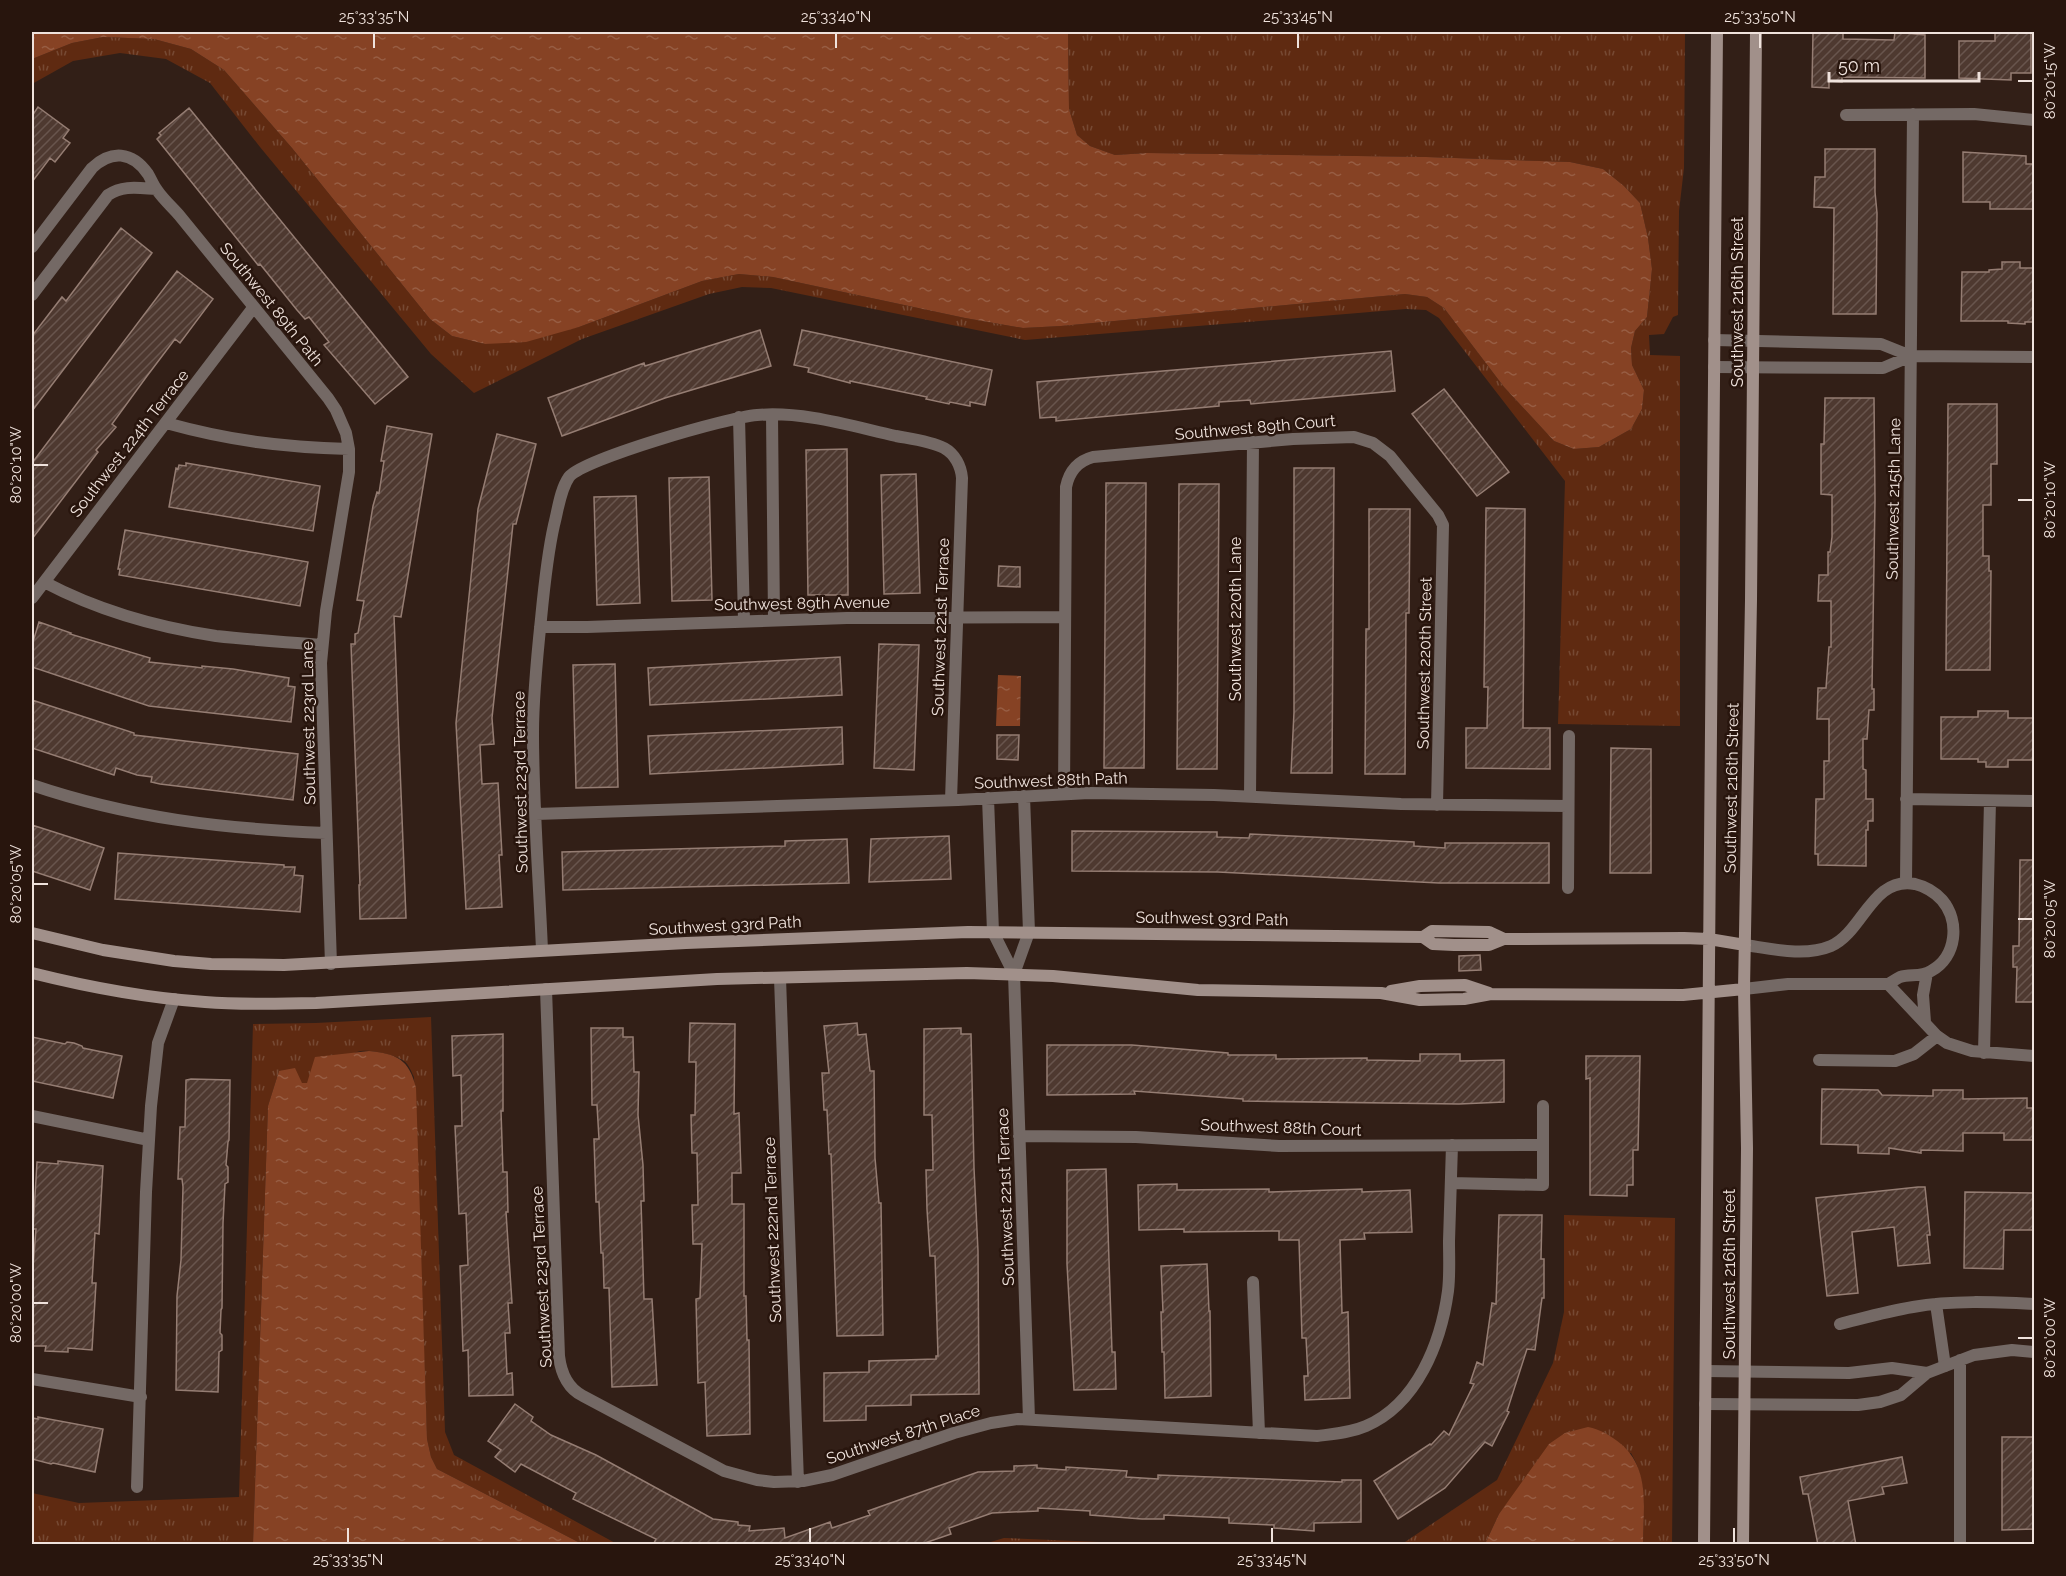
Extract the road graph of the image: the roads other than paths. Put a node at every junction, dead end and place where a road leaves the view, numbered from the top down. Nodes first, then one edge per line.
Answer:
1 (1717, 32) edge
2 (1756, 32) edge
3 (1913, 114) junction
4 (1845, 115) dead end
5 (2034, 120) edge
6 (156, 189) junction
7 (32, 247) edge
8 (32, 295) edge
9 (253, 308) junction
10 (1714, 340) junction
11 (1753, 342) junction
12 (1911, 356) junction
13 (2034, 357) edge
14 (1714, 367) junction
15 (1753, 367) junction
16 (772, 415) junction
17 (739, 417) junction
18 (166, 423) junction
19 (1253, 442) junction
20 (349, 448) junction
21 (1442, 522) joint
22 (44, 582) junction
23 (32, 598) edge
24 (957, 617) junction
25 (1065, 617) junction
26 (774, 619) junction
27 (744, 620) junction
28 (540, 627) junction
29 (322, 645) junction
30 (1569, 736) dead end
31 (32, 785) edge
32 (1064, 794) junction
33 (1024, 796) junction
34 (1250, 797) junction
35 (988, 798) junction
36 (1906, 799) junction
37 (951, 800) junction
38 (1990, 801) junction
39 (2034, 801) edge
40 (1437, 805) junction
41 (1568, 806) junction
42 (536, 814) junction
43 (326, 833) junction
44 (1906, 883) junction
45 (1568, 888) dead end
46 (993, 932) junction
47 (1029, 932) junction
48 (32, 933) edge
49 (1709, 939) junction
50 (1745, 945) junction
51 (542, 950) junction
52 (331, 964) junction
53 (32, 973) edge
54 (1927, 973) junction
55 (1014, 974) junction
56 (780, 978) junction
57 (1888, 984) junction
58 (1744, 988) junction
59 (546, 989) junction
60 (1709, 992) junction
61 (174, 999) junction
62 (1925, 1022) junction
63 (1937, 1036) junction
64 (1984, 1053) junction
65 (2034, 1056) edge
66 (1819, 1060) dead end
67 (1543, 1106) dead end
68 (32, 1116) edge
69 (1019, 1136) junction
70 (149, 1140) junction
71 (1452, 1145) junction
72 (1543, 1145) junction
73 (1451, 1183) junction
74 (1253, 1282) dead end
75 (1936, 1304) junction
76 (2034, 1304) edge
77 (1840, 1324) dead end
78 (2034, 1352) edge
79 (1960, 1360) junction
80 (1946, 1366) junction
81 (1706, 1371) junction
82 (1745, 1371) junction
83 (1927, 1373) junction
84 (32, 1378) edge
85 (567, 1382) joint
86 (141, 1398) junction
87 (1705, 1404) junction
88 (1744, 1404) junction
89 (1029, 1419) junction
90 (1259, 1433) junction
91 (798, 1482) junction
92 (137, 1487) dead end
93 (1704, 1545) edge
94 (1743, 1545) edge
95 (1960, 1545) edge

1 - 10 street, Southwest 216th Street
2 - 11 street, Southwest 216th Street
3 - 4 street
3 - 5 street
3 - 12 street, Southwest 215th Lane
6 - 7 street, Southwest 89th Path
6 - 8 street
6 - 9 street, Southwest 89th Path
9 - 18 street, Southwest 224th Terrace
9 - 20 street, Southwest 89th Path
10 - 11 street
10 - 14 street, Southwest 216th Street
11 - 12 street
11 - 15 street, Southwest 216th Street
12 - 13 street
12 - 15 street
12 - 36 street, Southwest 215th Lane
14 - 15 street
14 - 49 street, Southwest 216th Street
15 - 50 street, Southwest 216th Street
16 - 17 street
16 - 24 street, Southwest 221st Terrace
16 - 26 street
17 - 27 street
17 - 28 street, Southwest 223rd Terrace
18 - 20 street
18 - 22 street, Southwest 224th Terrace
19 - 21 street, Southwest 89th Court
19 - 25 street, Southwest 89th Court
19 - 34 street, Southwest 220th Lane
20 - 29 street, Southwest 223rd Lane
21 - 40 street, Southwest 220th Street
22 - 23 street, Southwest 224th Terrace
22 - 29 street
24 - 25 street, Southwest 89th Avenue
24 - 26 street, Southwest 89th Avenue
24 - 37 street, Southwest 221st Terrace
25 - 32 street
26 - 27 street, Southwest 89th Avenue
27 - 28 street, Southwest 89th Avenue
28 - 42 street, Southwest 223rd Terrace
29 - 43 street, Southwest 223rd Lane
30 - 41 street
31 - 43 street
32 - 33 street, Southwest 88th Path
32 - 34 street, Southwest 88th Path
33 - 35 street, Southwest 88th Path
33 - 47 street, Southwest 221st Terrace
34 - 40 street, Southwest 88th Path
35 - 37 street, Southwest 88th Path
35 - 46 street, Southwest 221st Terrace
36 - 38 street
36 - 44 street, Southwest 215th Lane
37 - 42 street, Southwest 88th Path
38 - 39 street
38 - 64 street
40 - 41 street, Southwest 88th Path
41 - 45 street
42 - 51 street, Southwest 223rd Terrace
43 - 52 street, Southwest 223rd Lane
44 - 50 street
44 - 54 street
46 - 47 street, Southwest 93rd Path
46 - 51 street, Southwest 93rd Path
46 - 55 street, Southwest 221st Terrace
47 - 49 street, Southwest 93rd Path
47 - 55 street, Southwest 221st Terrace
48 - 52 street, Southwest 93rd Path
49 - 50 street, Southwest 93rd Path
49 - 60 street, Southwest 216th Street
50 - 58 street, Southwest 216th Street
51 - 52 street, Southwest 93rd Path
53 - 61 street
54 - 57 street
54 - 62 street
55 - 56 street
55 - 60 street
55 - 69 street, Southwest 221st Terrace
56 - 59 street
56 - 91 street, Southwest 222nd Terrace
57 - 58 street
57 - 62 street
58 - 60 street
58 - 82 street, Southwest 216th Street
59 - 61 street
59 - 85 street, Southwest 223rd Terrace
60 - 81 street, Southwest 216th Street
61 - 70 street
62 - 63 street
63 - 64 street
63 - 66 street
64 - 65 street
67 - 72 street
68 - 70 street
69 - 71 street, Southwest 88th Court
69 - 89 street, Southwest 221st Terrace
70 - 86 street
71 - 72 street, Southwest 88th Court
71 - 73 street
72 - 73 street
73 - 90 street, Southwest 87th Place
74 - 90 street
75 - 76 street
75 - 77 street
75 - 80 street
78 - 79 street
79 - 80 street
79 - 95 street
80 - 83 street
81 - 82 street
81 - 87 street, Southwest 216th Street
82 - 83 street
82 - 88 street, Southwest 216th Street
83 - 88 street
84 - 86 street
85 - 91 street, Southwest 87th Place
86 - 92 street
87 - 88 street
87 - 93 street, Southwest 216th Street
88 - 94 street, Southwest 216th Street
89 - 90 street, Southwest 87th Place
89 - 91 street, Southwest 87th Place

